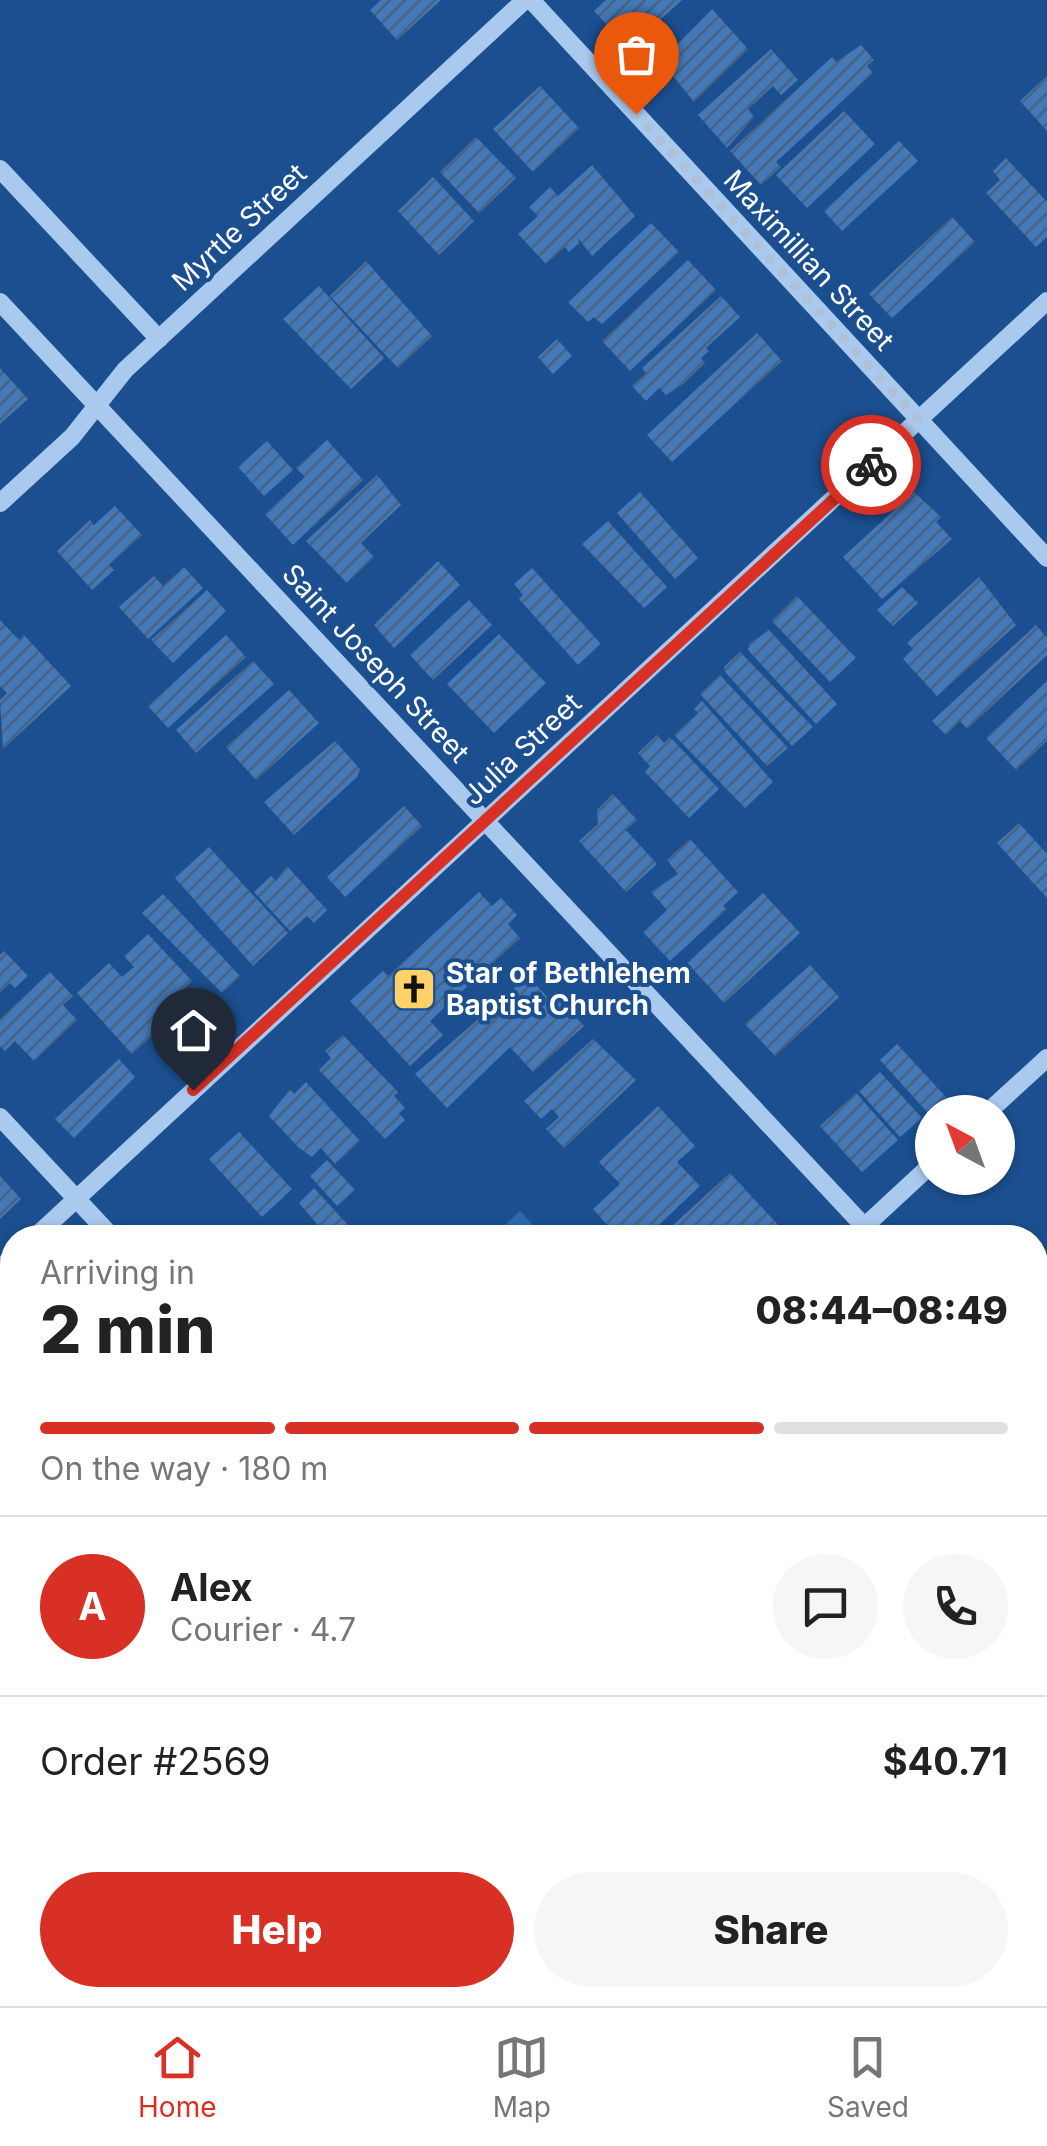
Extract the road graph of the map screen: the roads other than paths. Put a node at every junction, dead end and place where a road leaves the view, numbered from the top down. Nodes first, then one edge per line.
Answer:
1 (528, 0) edge
2 (0, 168) edge
3 (1047, 301) edge
4 (0, 302) edge
5 (158, 339) junction
6 (97, 406) junction
7 (919, 420) junction
8 (0, 504) edge
9 (1047, 558) edge
10 (485, 821) junction
11 (1047, 1058) edge
12 (1007, 1095) edge
13 (0, 1117) edge
14 (915, 1182) edge
15 (76, 1198) junction
16 (48, 1225) edge
17 (101, 1225) edge
18 (856, 1225) edge
19 (873, 1225) edge

1 - 5 street, Myrtle Street
1 - 7 street, Maximillian Street
2 - 5 street
3 - 7 street, Julia Street
4 - 6 street, Saint Joseph Street
5 - 6 street, Myrtle Street
6 - 8 street, Myrtle Street
6 - 10 street, Saint Joseph Street
7 - 9 street, Maximillian Street
7 - 10 street, Julia Street
10 - 15 street, Julia Street
10 - 18 street, Saint Joseph Street
11 - 12 street
13 - 15 street
14 - 19 street
15 - 16 street, Julia Street
15 - 17 street

